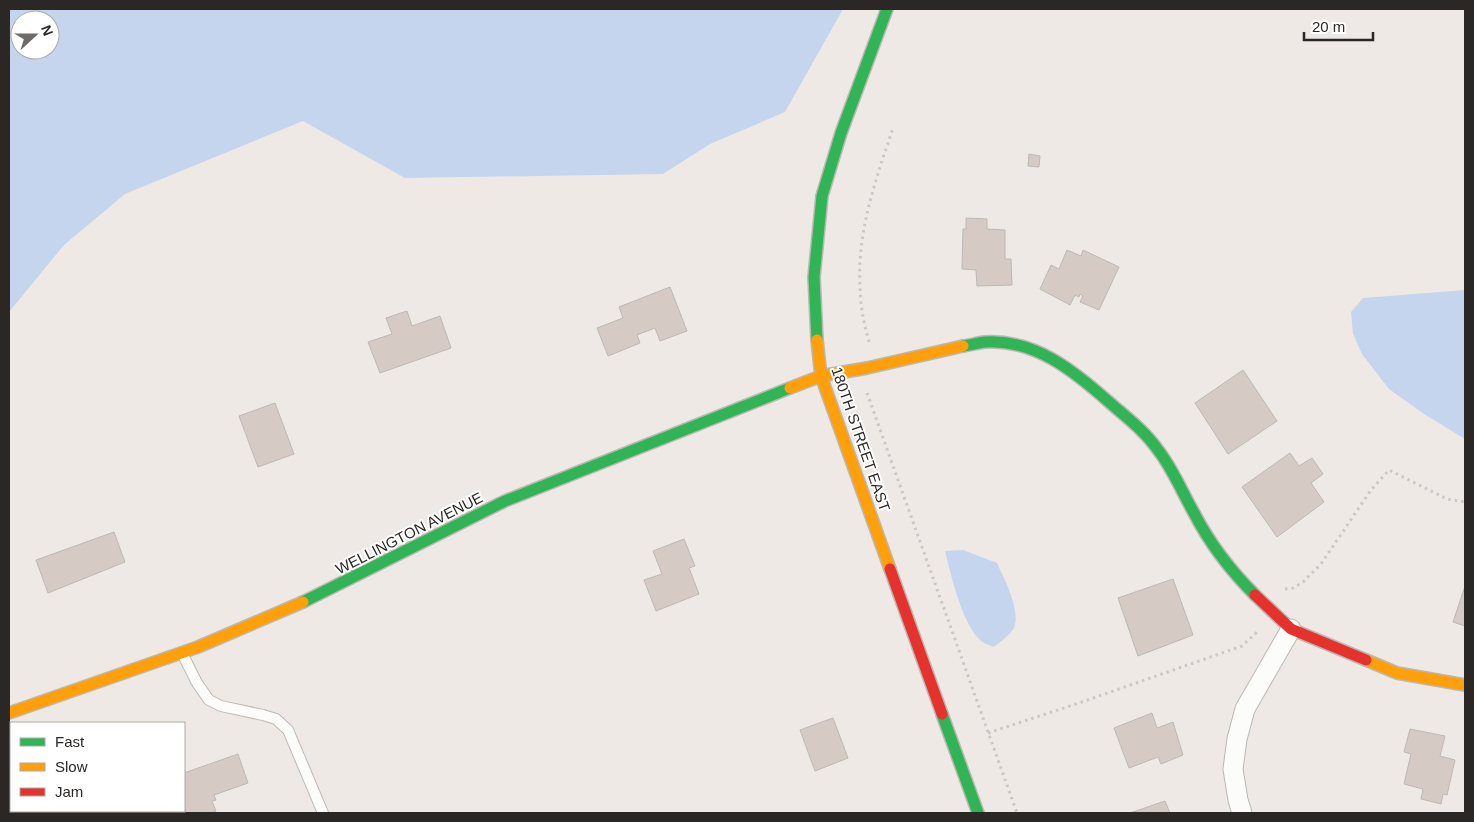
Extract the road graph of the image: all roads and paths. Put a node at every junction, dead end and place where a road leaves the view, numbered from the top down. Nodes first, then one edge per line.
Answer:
1 (887, 9) edge
2 (893, 128) dead end
3 (867, 368) junction
4 (821, 376) junction
5 (1291, 629) junction
6 (182, 652) junction
7 (1465, 685) edge
8 (9, 712) edge
9 (323, 813) edge
10 (978, 813) edge
11 (1017, 813) edge
12 (1242, 813) edge

1 - 4 street, 180TH STREET EAST
2 - 3 path
3 - 4 street, WELLINGTON AVENUE
3 - 5 street, WELLINGTON AVENUE
3 - 11 path
4 - 6 street, WELLINGTON AVENUE
4 - 10 street, 180TH STREET EAST
5 - 7 street, WELLINGTON AVENUE
5 - 12 street
6 - 8 street, WELLINGTON AVENUE
6 - 9 lane

